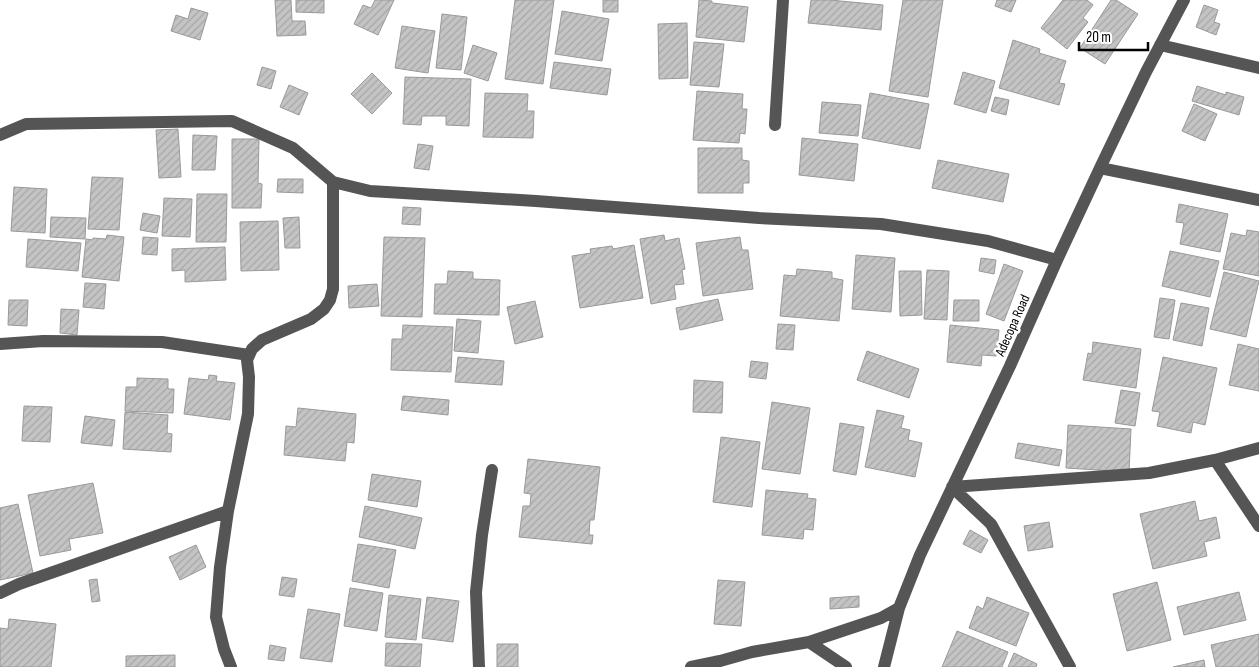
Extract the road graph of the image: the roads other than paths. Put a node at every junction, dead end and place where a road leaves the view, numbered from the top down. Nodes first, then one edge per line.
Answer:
1 (783, 0) edge
2 (1184, 0) edge
3 (1160, 45) junction
4 (1259, 68) edge
5 (775, 125) dead end
6 (0, 135) edge
7 (1100, 168) junction
8 (333, 182) junction
9 (1259, 200) edge
10 (1057, 260) junction
11 (0, 344) edge
12 (249, 355) junction
13 (1259, 448) edge
14 (1215, 460) junction
15 (492, 470) dead end
16 (952, 487) junction
17 (228, 511) junction
18 (1259, 526) edge
19 (0, 592) edge
20 (899, 608) junction
21 (809, 642) junction
22 (231, 667) edge
23 (479, 667) edge
24 (691, 667) edge
25 (846, 667) edge
26 (884, 667) edge
27 (1070, 667) edge

1 - 5 street
2 - 3 street, Adecopa Road
3 - 4 street
3 - 7 street, Adecopa Road
6 - 8 street
7 - 9 street
7 - 10 street, Adecopa Road
8 - 10 street
8 - 12 street
10 - 16 street, Adecopa Road
11 - 12 street
12 - 17 street
13 - 14 street
14 - 16 street
14 - 18 street
15 - 23 street
16 - 20 street, Adecopa Road
16 - 27 street
17 - 19 street
17 - 22 street
20 - 21 street
20 - 26 street, Adecopa Road
21 - 24 street
21 - 25 street

